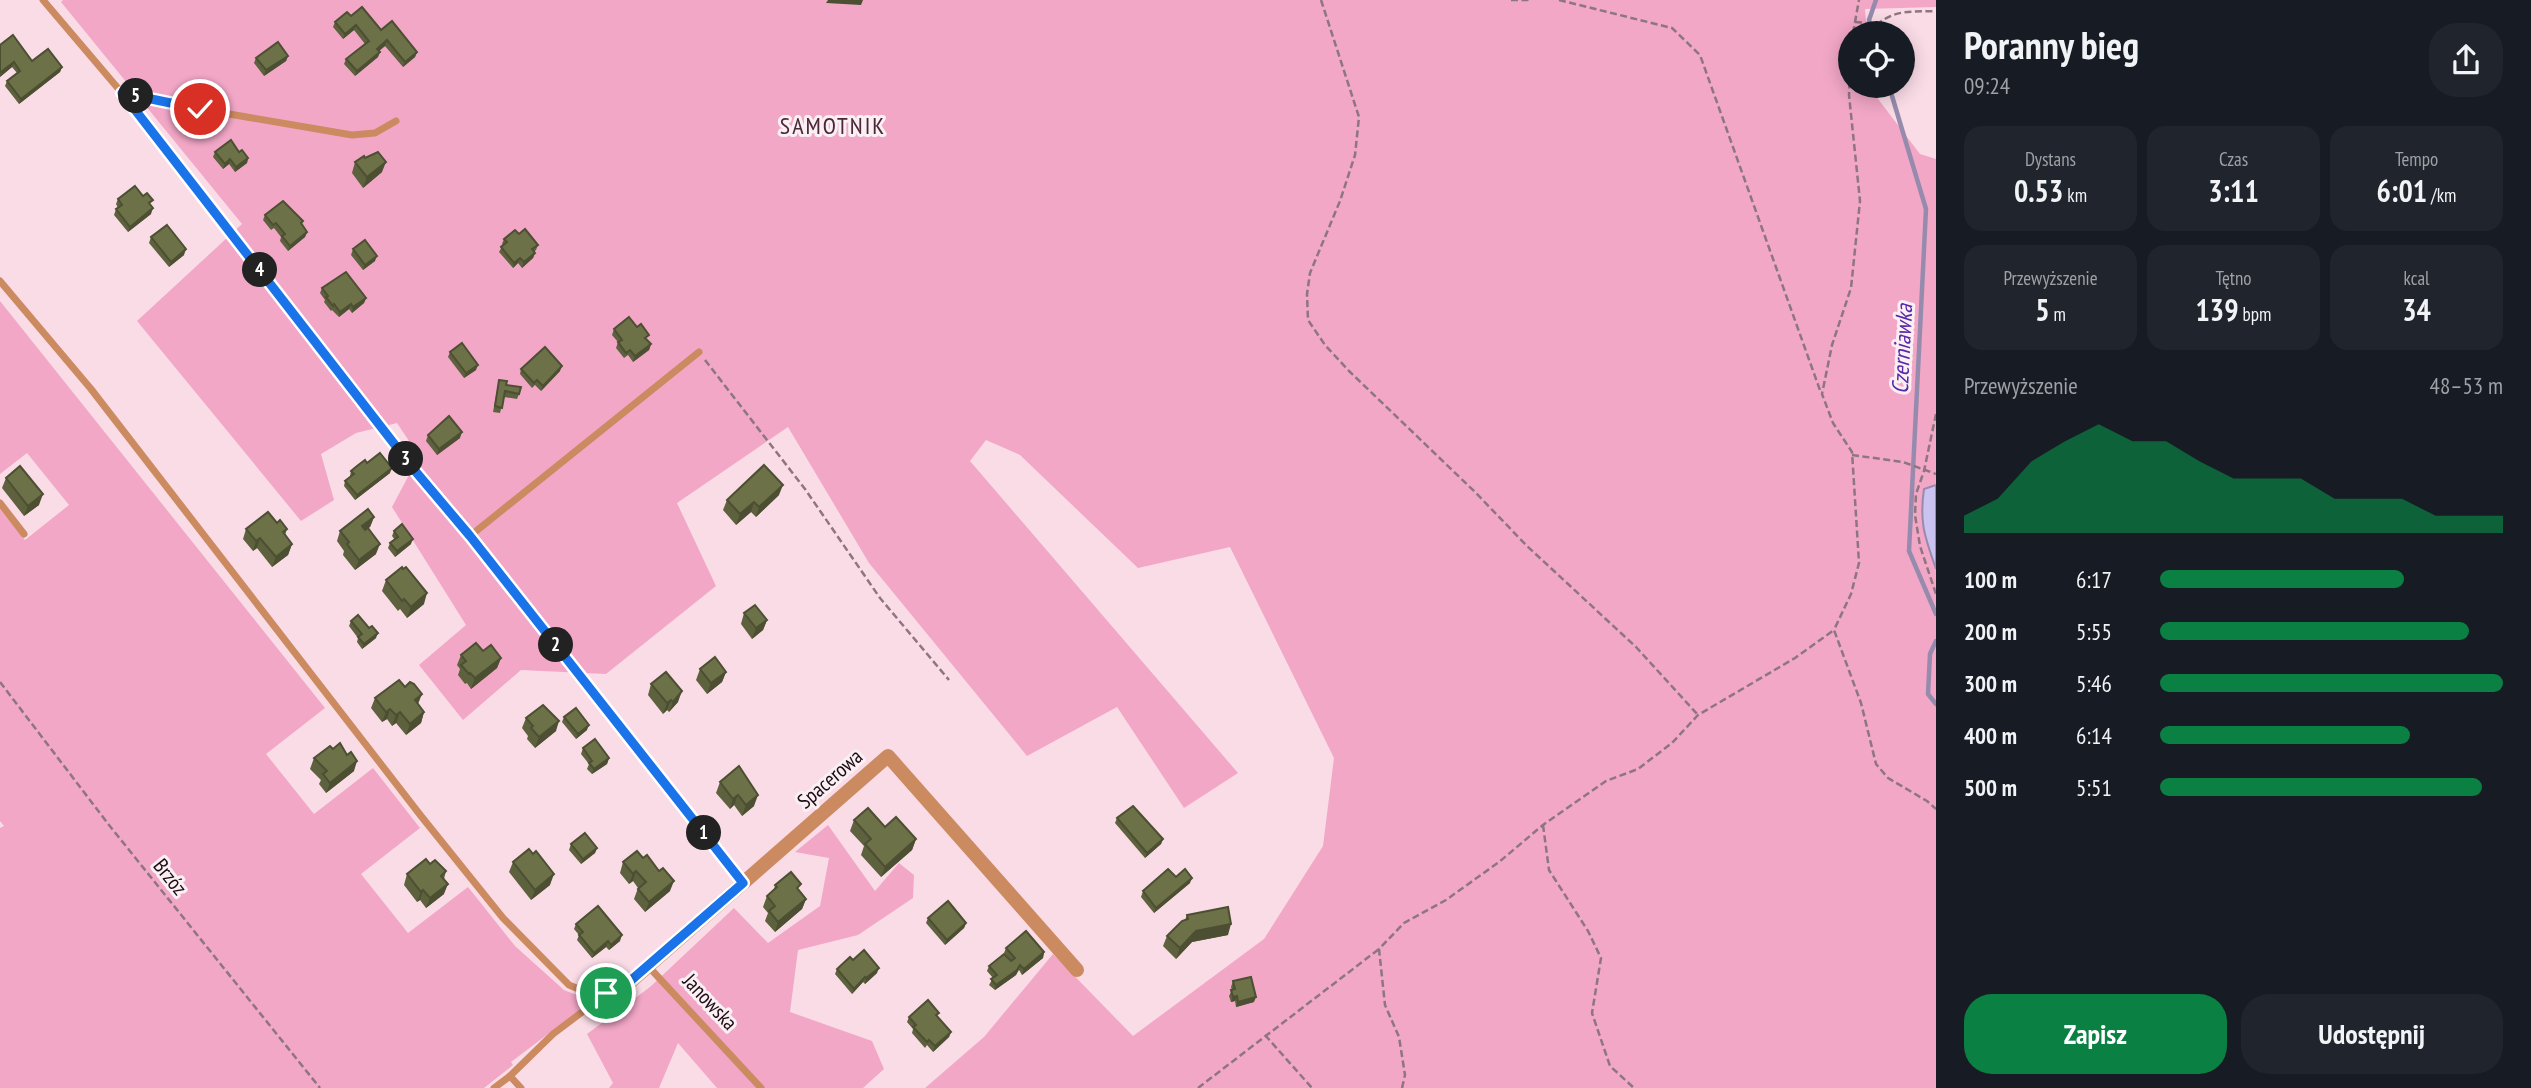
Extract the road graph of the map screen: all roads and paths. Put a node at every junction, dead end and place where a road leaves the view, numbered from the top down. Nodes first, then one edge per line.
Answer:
1 (43, 0) edge
2 (1321, 0) edge
3 (1511, 0) edge
4 (1531, 0) edge
5 (1559, 0) edge
6 (1859, 0) edge
7 (1936, 11) edge
8 (1855, 21) edge
9 (1881, 21) edge
10 (122, 93) junction
11 (1849, 98) edge
12 (396, 121) dead end
13 (0, 281) edge
14 (699, 352) joint
15 (1822, 394) junction
16 (1936, 414) edge
17 (1852, 455) junction
18 (1924, 471) junction
19 (1936, 474) edge
20 (0, 503) edge
21 (24, 534) dead end
22 (470, 536) junction
23 (1936, 594) edge
24 (1834, 630) junction
25 (949, 680) dead end
26 (0, 682) edge
27 (1698, 715) junction
28 (1936, 809) edge
29 (1543, 825) junction
30 (743, 883) junction
31 (1379, 949) junction
32 (648, 966) junction
33 (1077, 970) dead end
34 (606, 993) junction
35 (1265, 1035) junction
36 (510, 1076) junction
37 (320, 1088) edge
38 (494, 1088) edge
39 (521, 1088) edge
40 (761, 1088) edge
41 (1198, 1088) edge
42 (1312, 1088) edge
43 (1402, 1088) edge
44 (1634, 1088) edge

1 - 10 lane
2 - 27 path
3 - 4 path
5 - 15 path
6 - 8 path
7 - 9 path
10 - 12 lane
10 - 22 lane
11 - 15 path
13 - 34 lane
14 - 22 lane
14 - 25 path
15 - 17 path
16 - 18 path
17 - 18 path
17 - 24 path
18 - 19 path
18 - 23 path
20 - 21 lane
22 - 30 lane
24 - 27 path
24 - 28 path
26 - 37 path, Brzóz
27 - 29 path
29 - 31 path
29 - 44 path
30 - 32 street, Spacerowa
30 - 33 street, Spacerowa
31 - 35 path
31 - 43 path
32 - 34 street
32 - 40 lane, Janowska
34 - 36 lane
35 - 41 path
35 - 42 path
36 - 38 lane
36 - 39 lane

